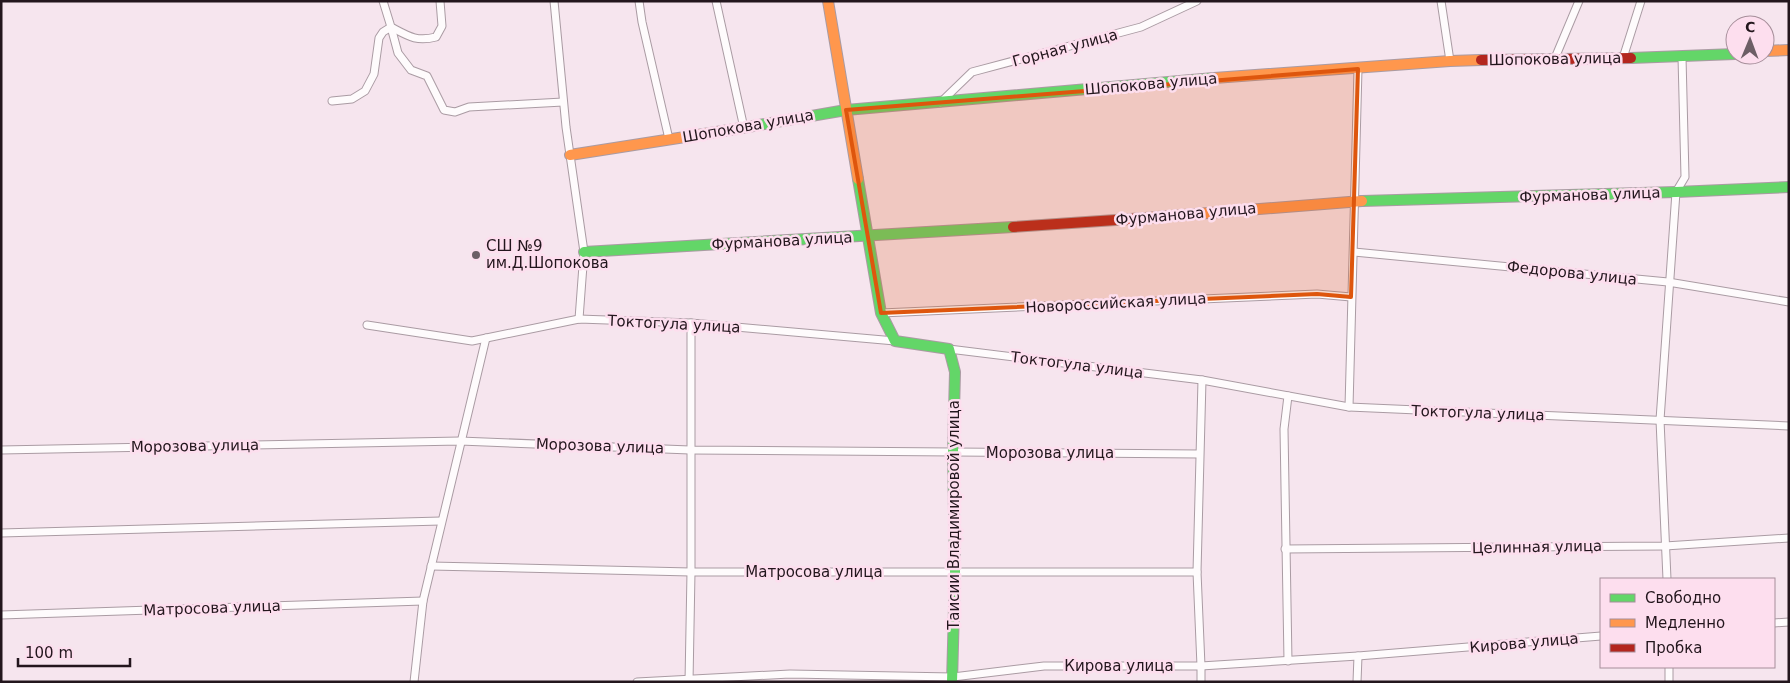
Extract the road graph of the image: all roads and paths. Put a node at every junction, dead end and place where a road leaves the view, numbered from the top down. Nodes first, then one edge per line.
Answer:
1 (383, 1) edge
2 (440, 1) edge
3 (554, 1) edge
4 (639, 1) edge
5 (716, 1) edge
6 (828, 1) edge
7 (1197, 1) edge
8 (1441, 1) edge
9 (1579, 1) edge
10 (1640, 1) edge
11 (391, 27) junction
12 (1789, 50) edge
13 (1775, 51) edge
14 (1725, 55) edge
15 (1682, 57) junction
16 (1555, 58) junction
17 (1623, 58) junction
18 (1450, 61) junction
19 (1358, 69) junction
20 (332, 101) dead end
21 (563, 102) junction
22 (940, 103) junction
23 (846, 110) junction
24 (744, 128) junction
25 (670, 139) junction
26 (570, 155) junction
27 (1789, 187) edge
28 (1676, 192) junction
29 (1354, 201) junction
30 (867, 236) junction
31 (584, 252) junction
32 (1354, 252) junction
33 (1668, 282) junction
34 (1351, 297) junction
35 (1789, 302) edge
36 (881, 314) junction
37 (579, 319) junction
38 (691, 323) junction
39 (366, 325) dead end
40 (486, 338) junction
41 (895, 341) junction
42 (949, 349) junction
43 (1202, 380) junction
44 (1288, 396) junction
45 (1349, 407) junction
46 (1660, 420) junction
47 (1789, 426) edge
48 (460, 441) junction
49 (1, 450) edge
50 (690, 450) junction
51 (953, 452) junction
52 (1199, 454) junction
53 (441, 521) junction
54 (1, 532) edge
55 (1789, 538) edge
56 (1665, 546) junction
57 (1285, 549) junction
58 (431, 566) junction
59 (691, 572) junction
60 (955, 572) junction
61 (1197, 572) junction
62 (1667, 578) edge
63 (423, 601) junction
64 (1, 616) edge
65 (1789, 622) edge
66 (1775, 623) edge
67 (1600, 636) edge
68 (1358, 656) junction
69 (1288, 661) junction
70 (1201, 666) junction
71 (1669, 668) edge
72 (953, 679) edge
73 (689, 681) edge
74 (414, 682) edge
75 (637, 682) edge
76 (1201, 682) edge
77 (1357, 682) edge
78 (1669, 682) edge

1 - 11 street
2 - 11 street
3 - 21 street
4 - 25 street
5 - 24 street
6 - 23 street
7 - 22 street, Горная улица
8 - 18 street
9 - 16 street
10 - 17 street
11 - 20 street
11 - 21 street
12 - 13 street
14 - 15 street, Шопокова улица
15 - 17 street, Шопокова улица
15 - 28 street
16 - 17 street, Шопокова улица
16 - 18 street, Шопокова улица
18 - 19 street, Шопокова улица
19 - 22 street, Шопокова улица
19 - 29 street
21 - 26 street
22 - 23 street, Шопокова улица
23 - 24 street, Шопокова улица
23 - 30 street
24 - 25 street, Шопокова улица
25 - 26 street, Шопокова улица
26 - 31 street
27 - 28 street, Фурманова улица
28 - 29 street, Фурманова улица
28 - 33 street
29 - 30 street, Фурманова улица
29 - 32 street
30 - 31 street, Фурманова улица
30 - 36 street
31 - 37 street
32 - 33 street, Федорова улица
32 - 34 street
33 - 35 street, Федорова улица
33 - 46 street
34 - 36 street, Новороссийская улица
34 - 45 street
36 - 41 street
37 - 38 street, Токтогула улица
37 - 40 street, Токтогула улица
38 - 41 street, Токтогула улица
38 - 50 street
39 - 40 street, Токтогула улица
40 - 48 street
41 - 42 street, Токтогула улица
42 - 43 street, Токтогула улица
42 - 51 street, Таисии Владимировой улица
43 - 44 street, Токтогула улица
43 - 52 street
44 - 45 street, Токтогула улица
44 - 57 street
45 - 46 street, Токтогула улица
46 - 47 street, Токтогула улица
46 - 56 street
48 - 49 street, Морозова улица
48 - 50 street, Морозова улица
48 - 53 street
50 - 51 street, Морозова улица
50 - 59 street
51 - 52 street, Морозова улица
51 - 60 street, Таисии Владимировой улица
52 - 61 street
53 - 54 street
53 - 58 street
55 - 56 street, Целинная улица
56 - 57 street, Целинная улица
56 - 62 street
57 - 69 street
58 - 59 street, Матросова улица
58 - 63 street
59 - 60 street, Матросова улица
59 - 73 street
60 - 61 street, Матросова улица
60 - 72 street, Таисии Владимировой улица
61 - 70 street
63 - 64 street, Матросова улица
63 - 74 street
65 - 66 street
67 - 68 street, Кирова улица
68 - 69 street, Кирова улица
68 - 77 street
69 - 70 street, Кирова улица
70 - 72 street, Кирова улица
70 - 76 street
71 - 78 street
72 - 73 street, Кирова улица
73 - 75 street, Кирова улица

